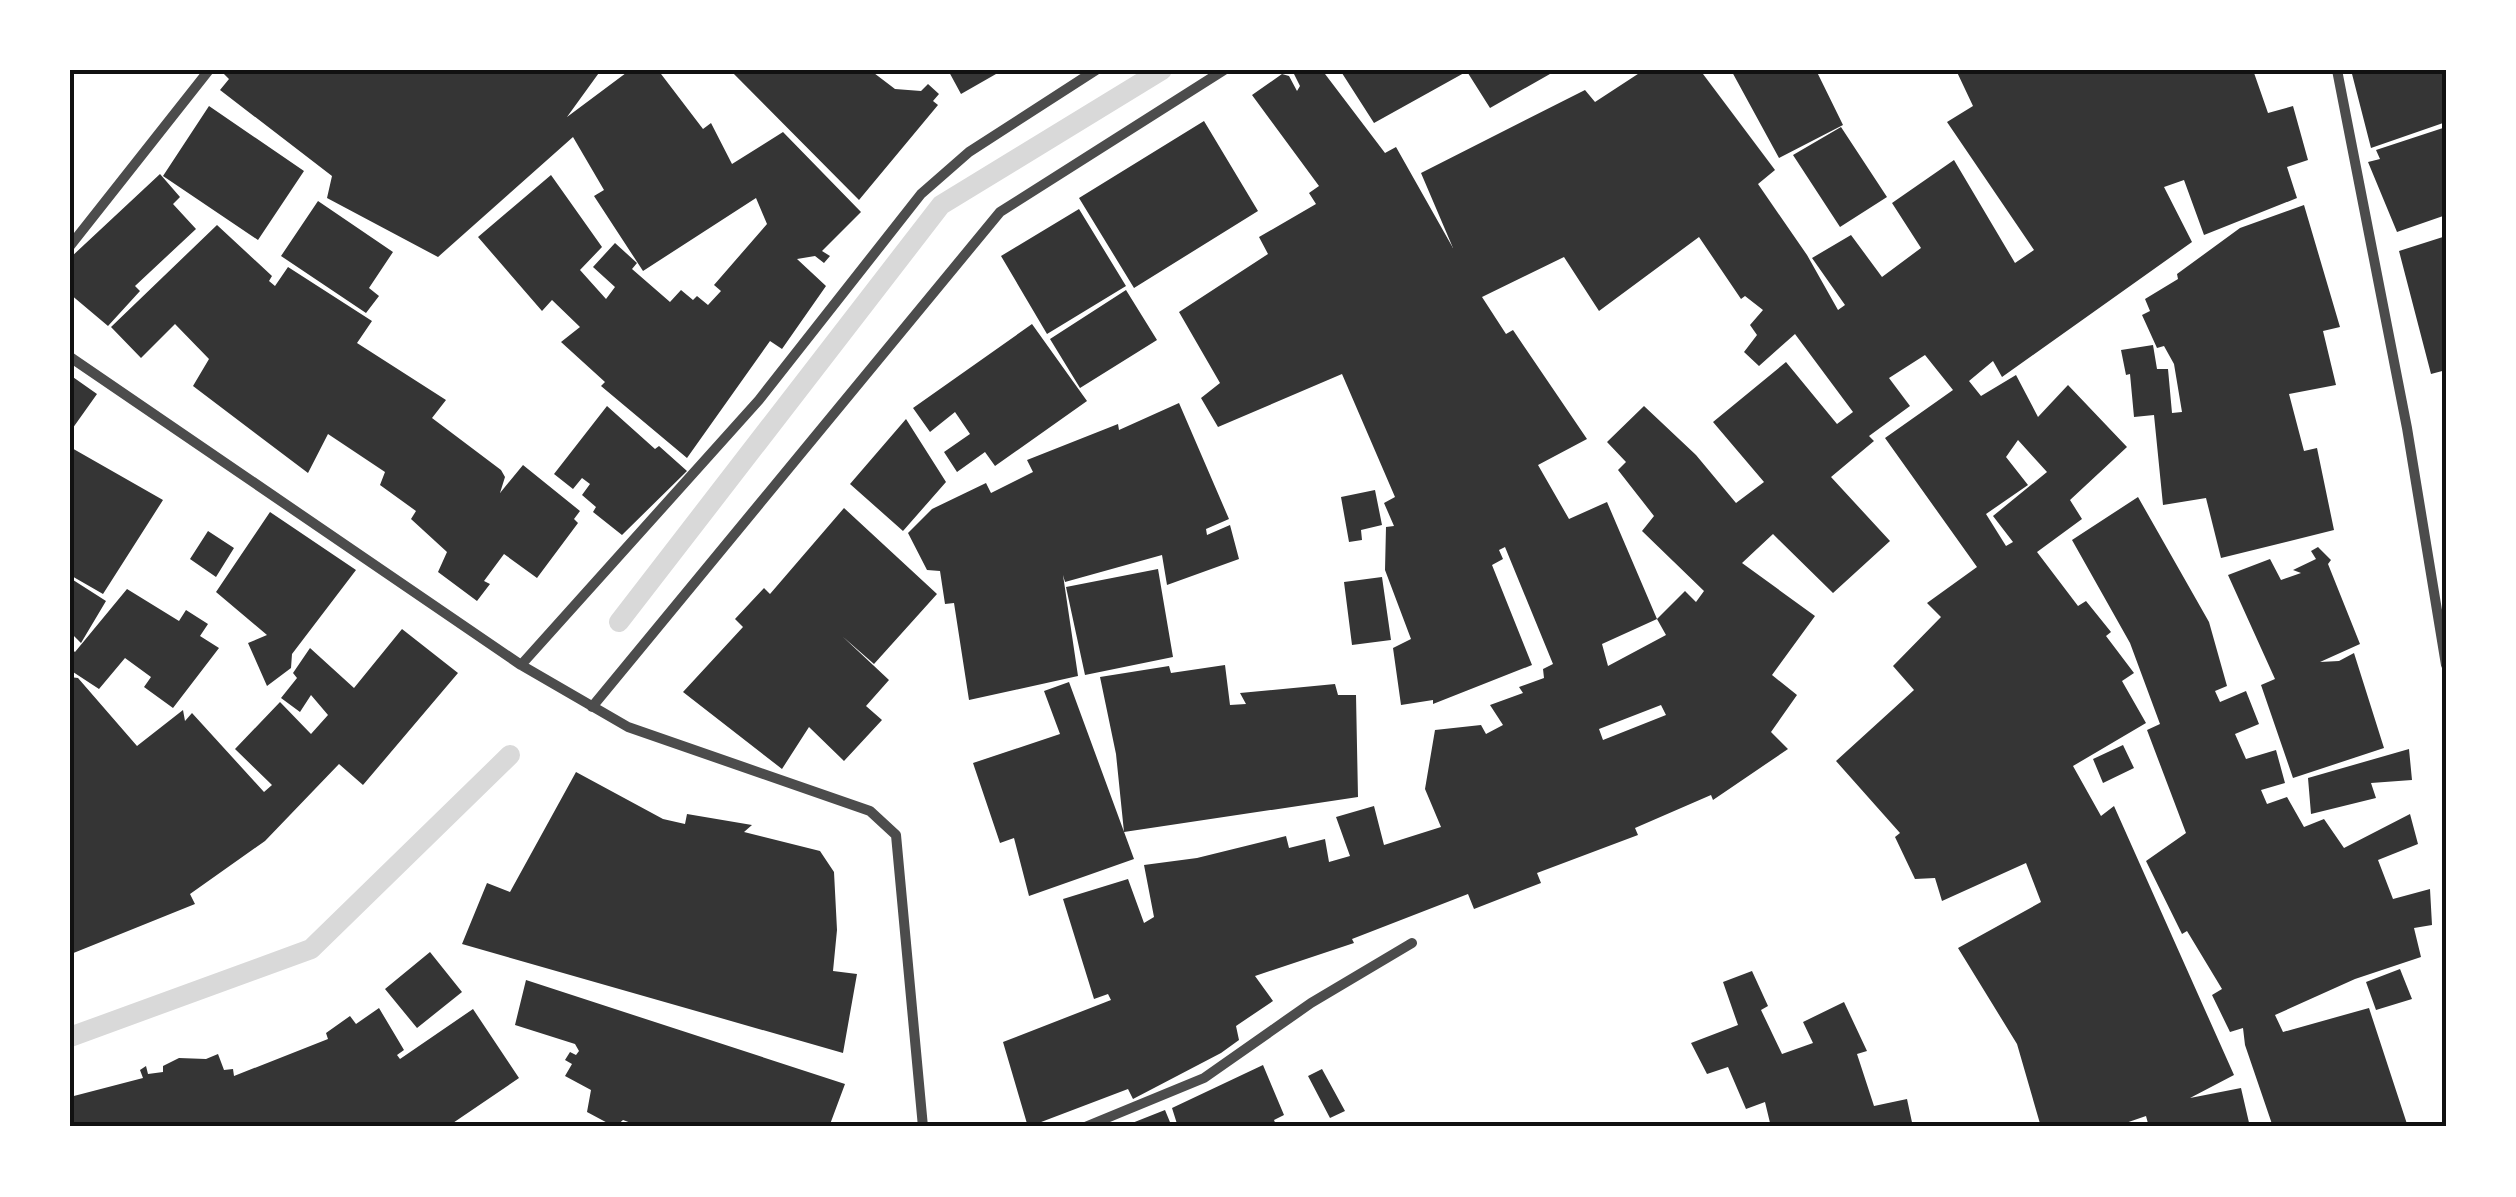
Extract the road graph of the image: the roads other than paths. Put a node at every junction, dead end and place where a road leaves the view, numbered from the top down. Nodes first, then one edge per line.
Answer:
1 (209, 70) edge
2 (1096, 70) edge
3 (1224, 70) edge
4 (2336, 70) edge
5 (70, 246) edge
6 (70, 356) edge
7 (521, 665) junction
8 (2446, 666) edge
9 (592, 706) junction
10 (1412, 943) dead end
11 (923, 1127) edge
12 (1085, 1127) edge

1 - 5 street
2 - 7 street
3 - 9 street
4 - 8 street
6 - 7 street
7 - 9 street
9 - 11 street
10 - 12 street

